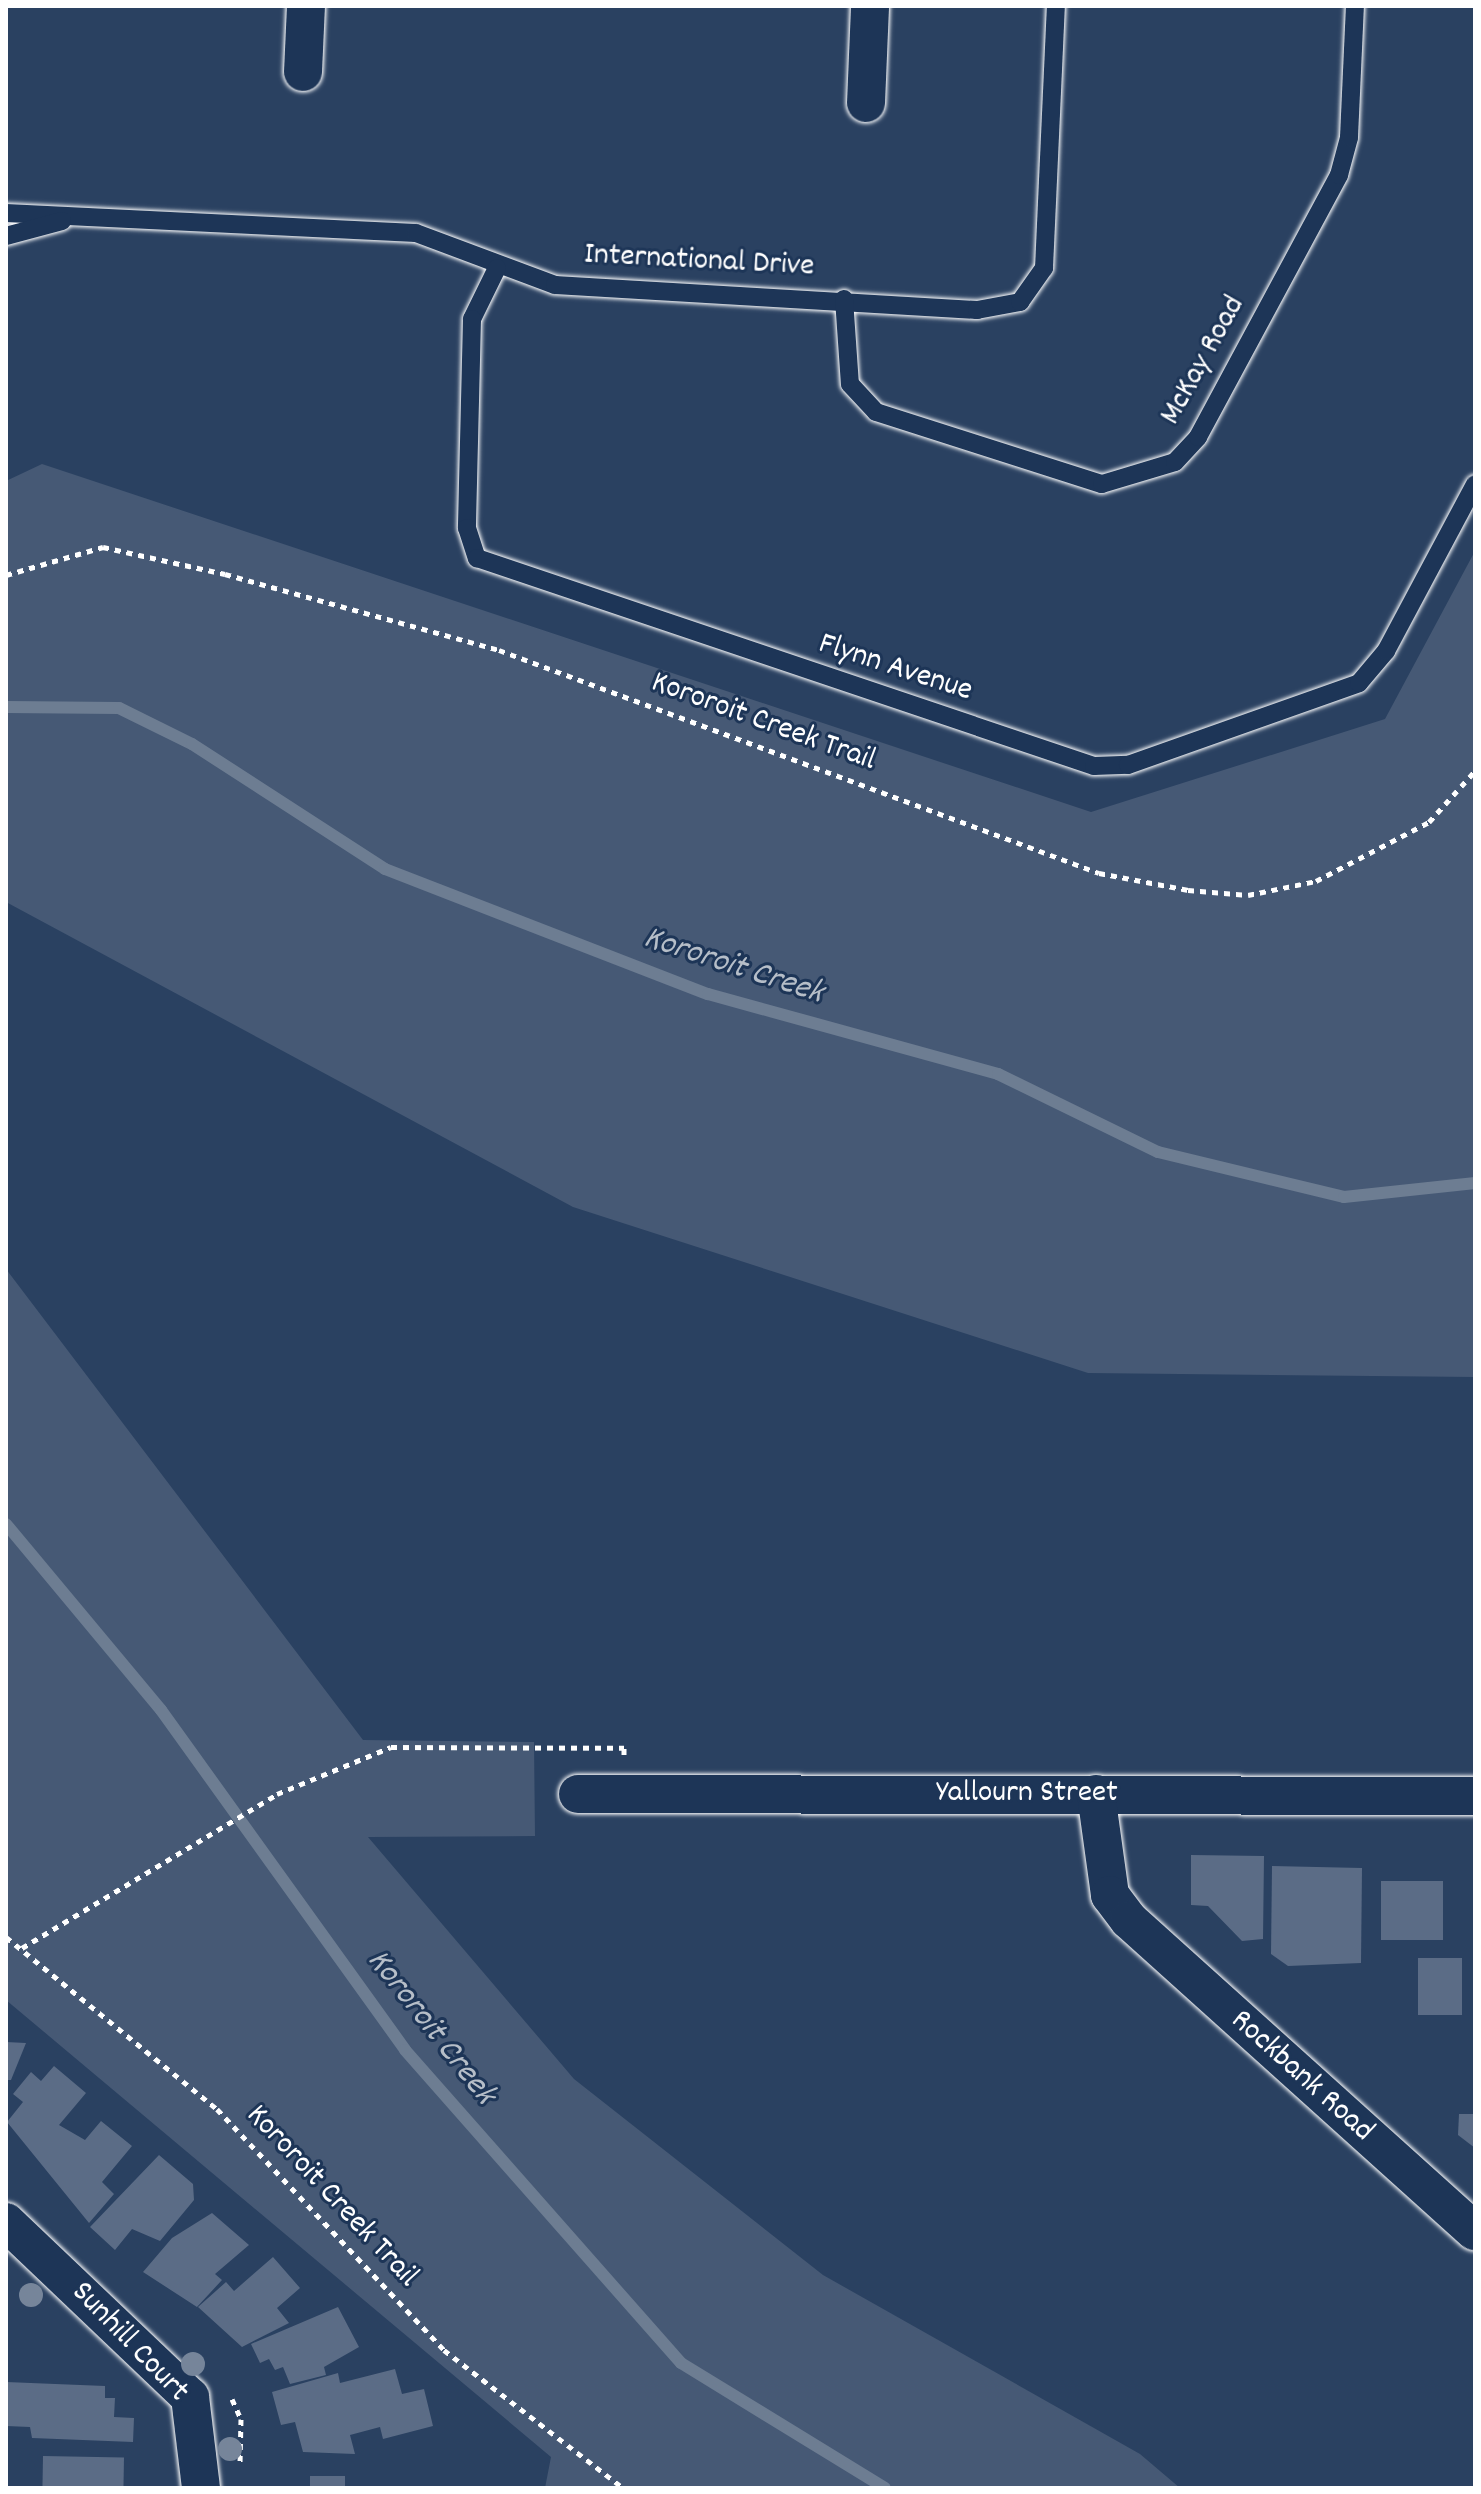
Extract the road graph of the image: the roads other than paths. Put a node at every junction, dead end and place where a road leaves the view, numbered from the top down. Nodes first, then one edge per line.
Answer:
1 (306, 6) edge
2 (870, 6) edge
3 (1056, 6) edge
4 (1355, 6) edge
5 (303, 72) dead end
6 (866, 103) dead end
7 (6, 213) edge
8 (81, 217) junction
9 (6, 236) edge
10 (497, 268) junction
11 (844, 299) junction
12 (1475, 484) edge
13 (578, 1794) dead end
14 (1112, 1794) junction
15 (1475, 1796) edge
16 (6, 2222) edge
17 (1475, 2231) edge
18 (201, 2488) edge

1 - 5 street
2 - 6 street
3 - 11 lane, International Drive
4 - 11 lane, McKay Road
7 - 8 lane, International Drive
8 - 9 lane, International Drive
8 - 10 lane, International Drive
10 - 11 lane, International Drive
10 - 12 lane, Flynn Avenue
13 - 14 street, Yallourn Street
14 - 15 street, Yallourn Street
14 - 17 street, Rockbank Road
16 - 18 street, Sunhill Court

